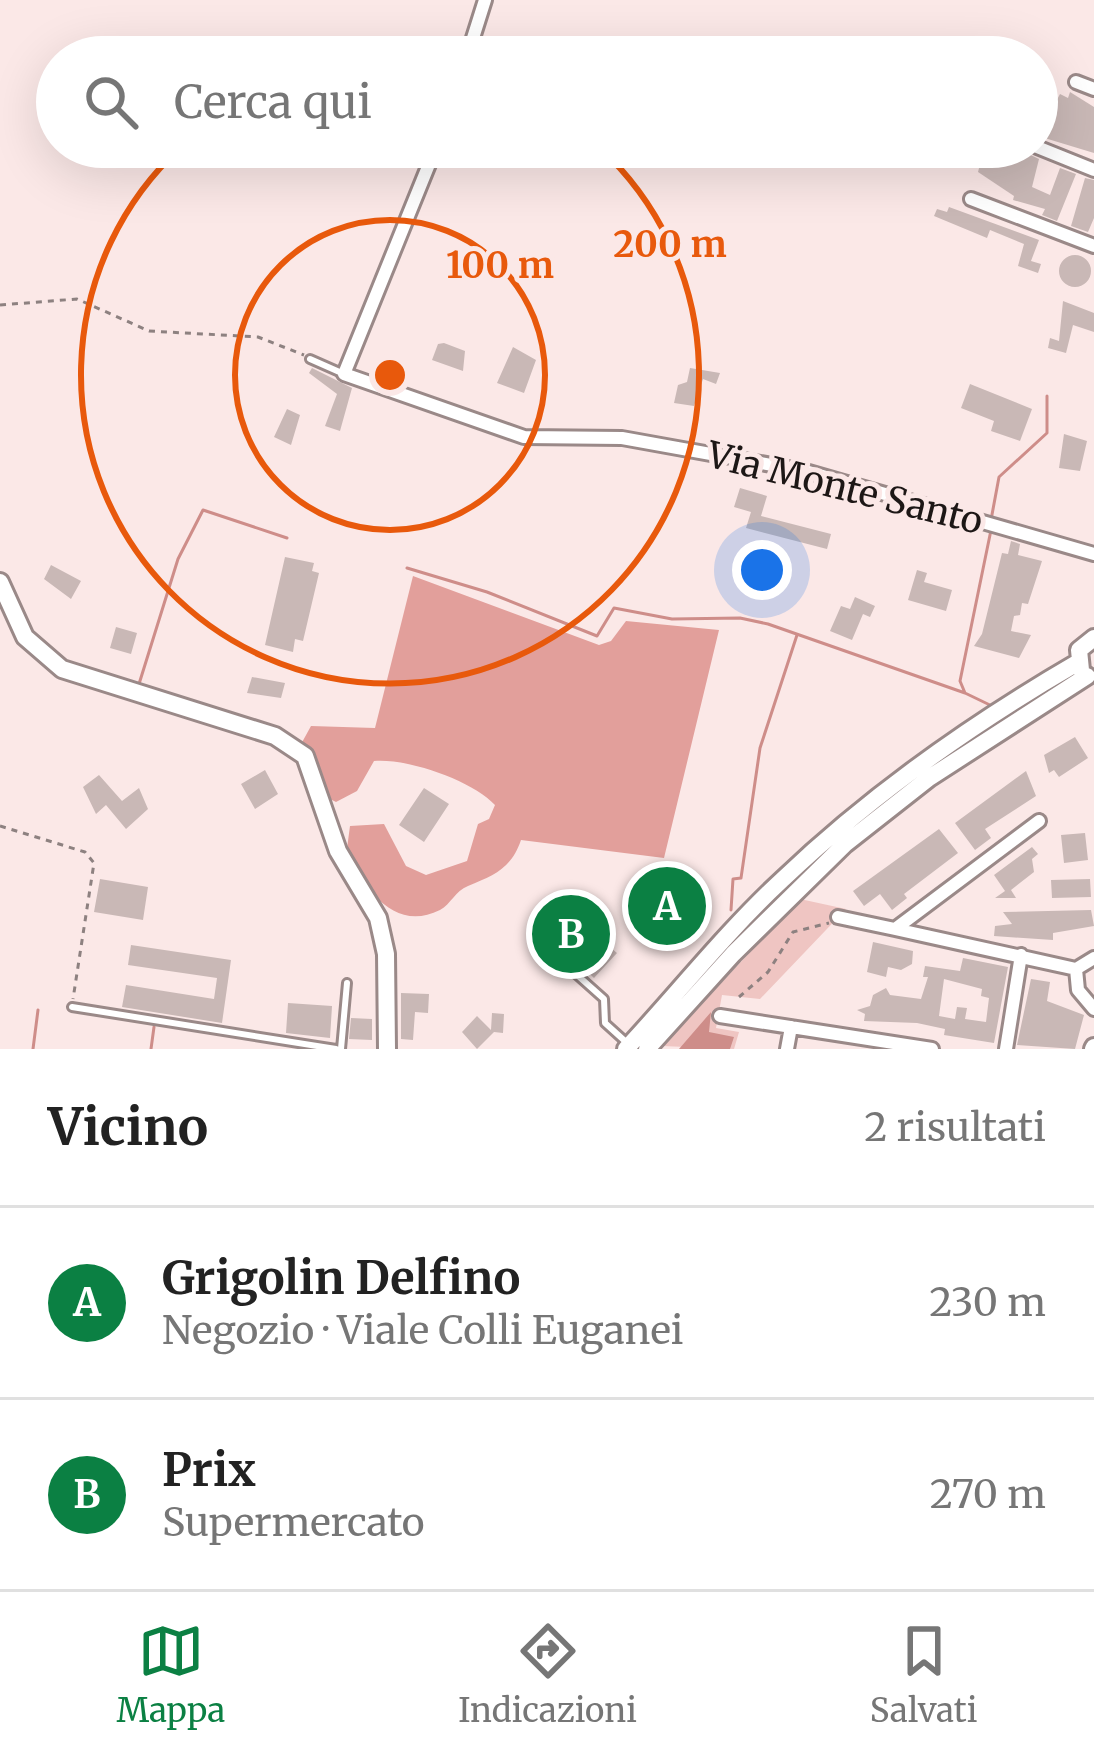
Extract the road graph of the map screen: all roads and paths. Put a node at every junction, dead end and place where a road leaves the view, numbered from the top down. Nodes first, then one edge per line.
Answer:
1 (485, 0) edge
2 (473, 36) edge
3 (1076, 82) dead end
4 (1094, 89) edge
5 (1058, 155) edge
6 (427, 168) edge
7 (1094, 170) edge
8 (971, 199) dead end
9 (1094, 246) edge
10 (0, 305) edge
11 (310, 359) joint
12 (344, 374) junction
13 (1094, 554) edge
14 (0, 582) edge
15 (1094, 638) edge
16 (1086, 673) edge
17 (1039, 821) dead end
18 (0, 826) edge
19 (833, 920) joint
20 (895, 929) junction
21 (539, 941) dead end
22 (1021, 955) junction
23 (1094, 958) edge
24 (1076, 969) junction
25 (347, 983) dead end
26 (739, 997) dead end
27 (72, 1006) joint
28 (1094, 1009) edge
29 (720, 1016) dead end
30 (791, 1027) junction
31 (634, 1048) edge
32 (339, 1049) edge
33 (387, 1049) edge
34 (787, 1049) edge
35 (932, 1049) edge
36 (1006, 1049) edge

1 - 2 street
3 - 4 street
5 - 7 street
6 - 12 street
8 - 9 street
10 - 11 path
11 - 12 lane
12 - 13 street, Via Monte Santo
14 - 33 street
15 - 16 street
16 - 31 street
17 - 20 street
18 - 27 path
19 - 20 street
19 - 26 path
20 - 22 street
21 - 31 lane
22 - 24 street
22 - 36 street
23 - 24 street
24 - 28 street
25 - 32 lane
27 - 32 lane
29 - 30 street
30 - 34 street
30 - 35 street

